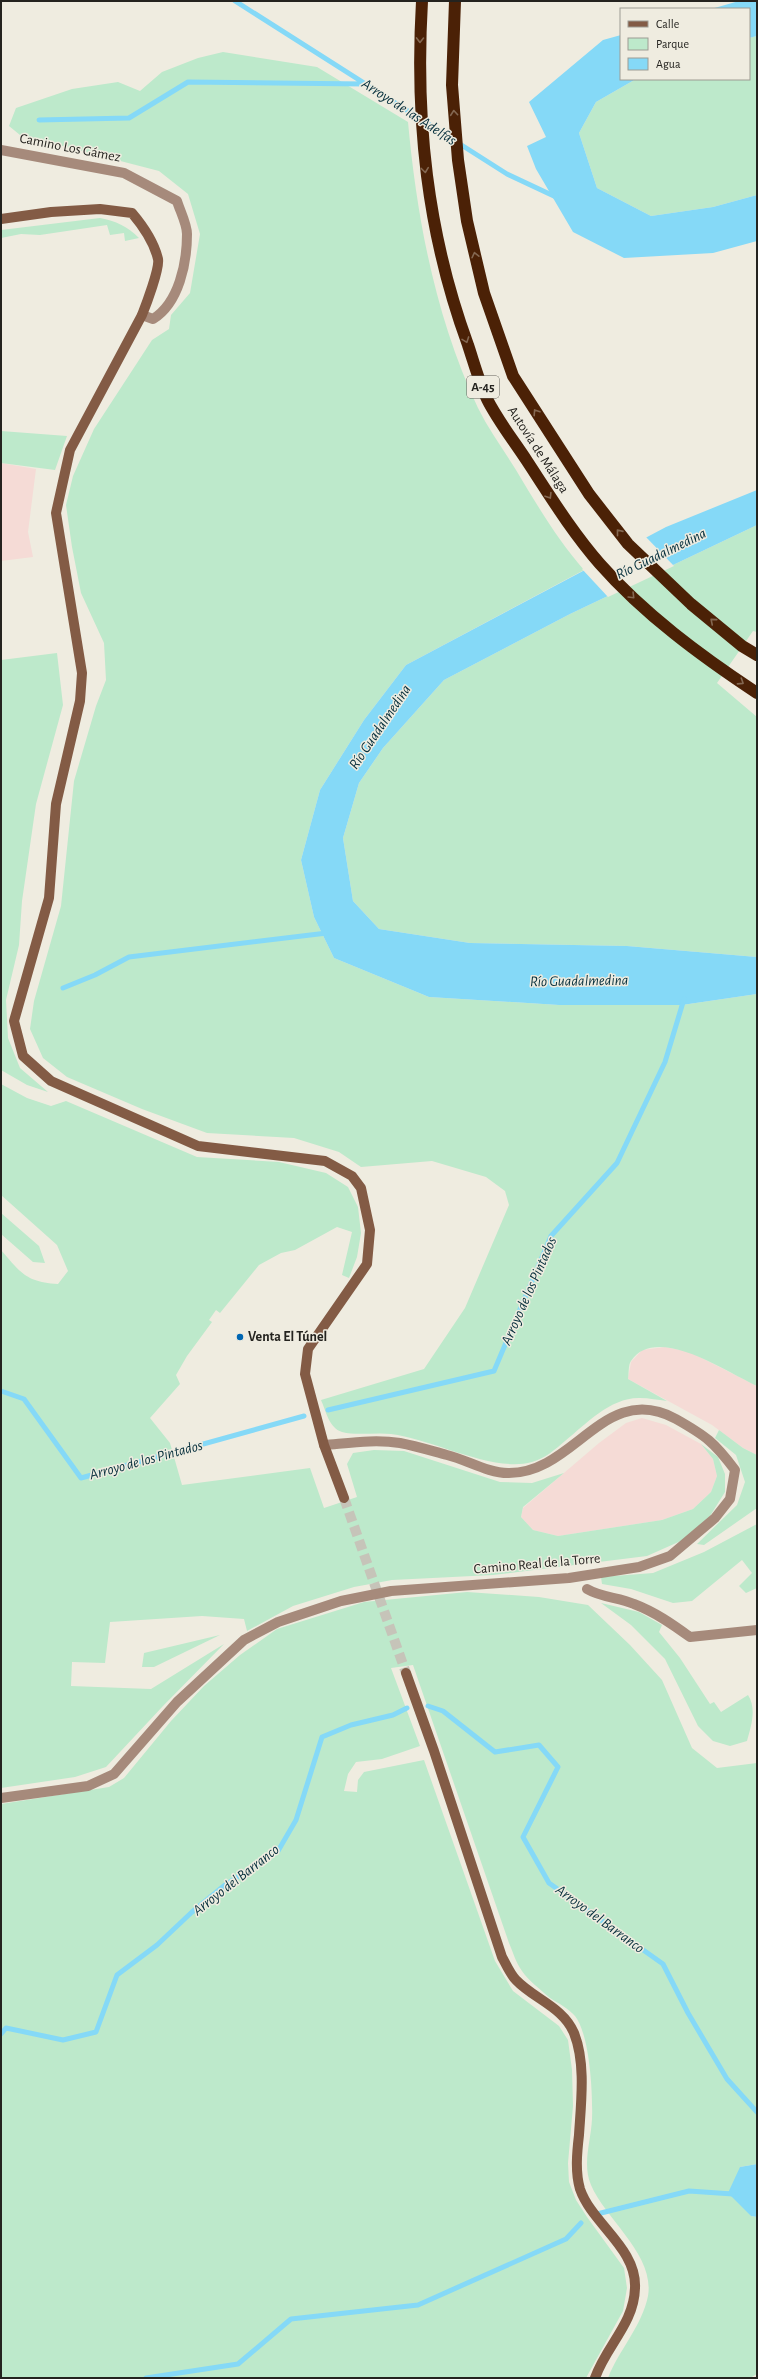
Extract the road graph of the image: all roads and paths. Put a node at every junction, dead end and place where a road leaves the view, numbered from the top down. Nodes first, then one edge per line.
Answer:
1 (422, 1) edge
2 (455, 1) edge
3 (1, 150) edge
4 (1, 218) edge
5 (142, 315) junction
6 (757, 655) edge
7 (757, 693) edge
8 (324, 1445) junction
9 (344, 1498) tunnel mouth
10 (587, 1589) dead end
11 (757, 1630) edge
12 (406, 1673) tunnel mouth
13 (1, 1798) edge
14 (595, 2378) edge

1 -> 7 highway, Autovía de Málaga / A-45
6 -> 2 highway, Autovía de Málaga / A-45
3 - 5 street, Camino Los Gámez
4 - 5 street
5 - 8 street
8 - 9 street
8 - 13 street, Camino Real de la Torre
10 - 11 street
12 - 14 street

